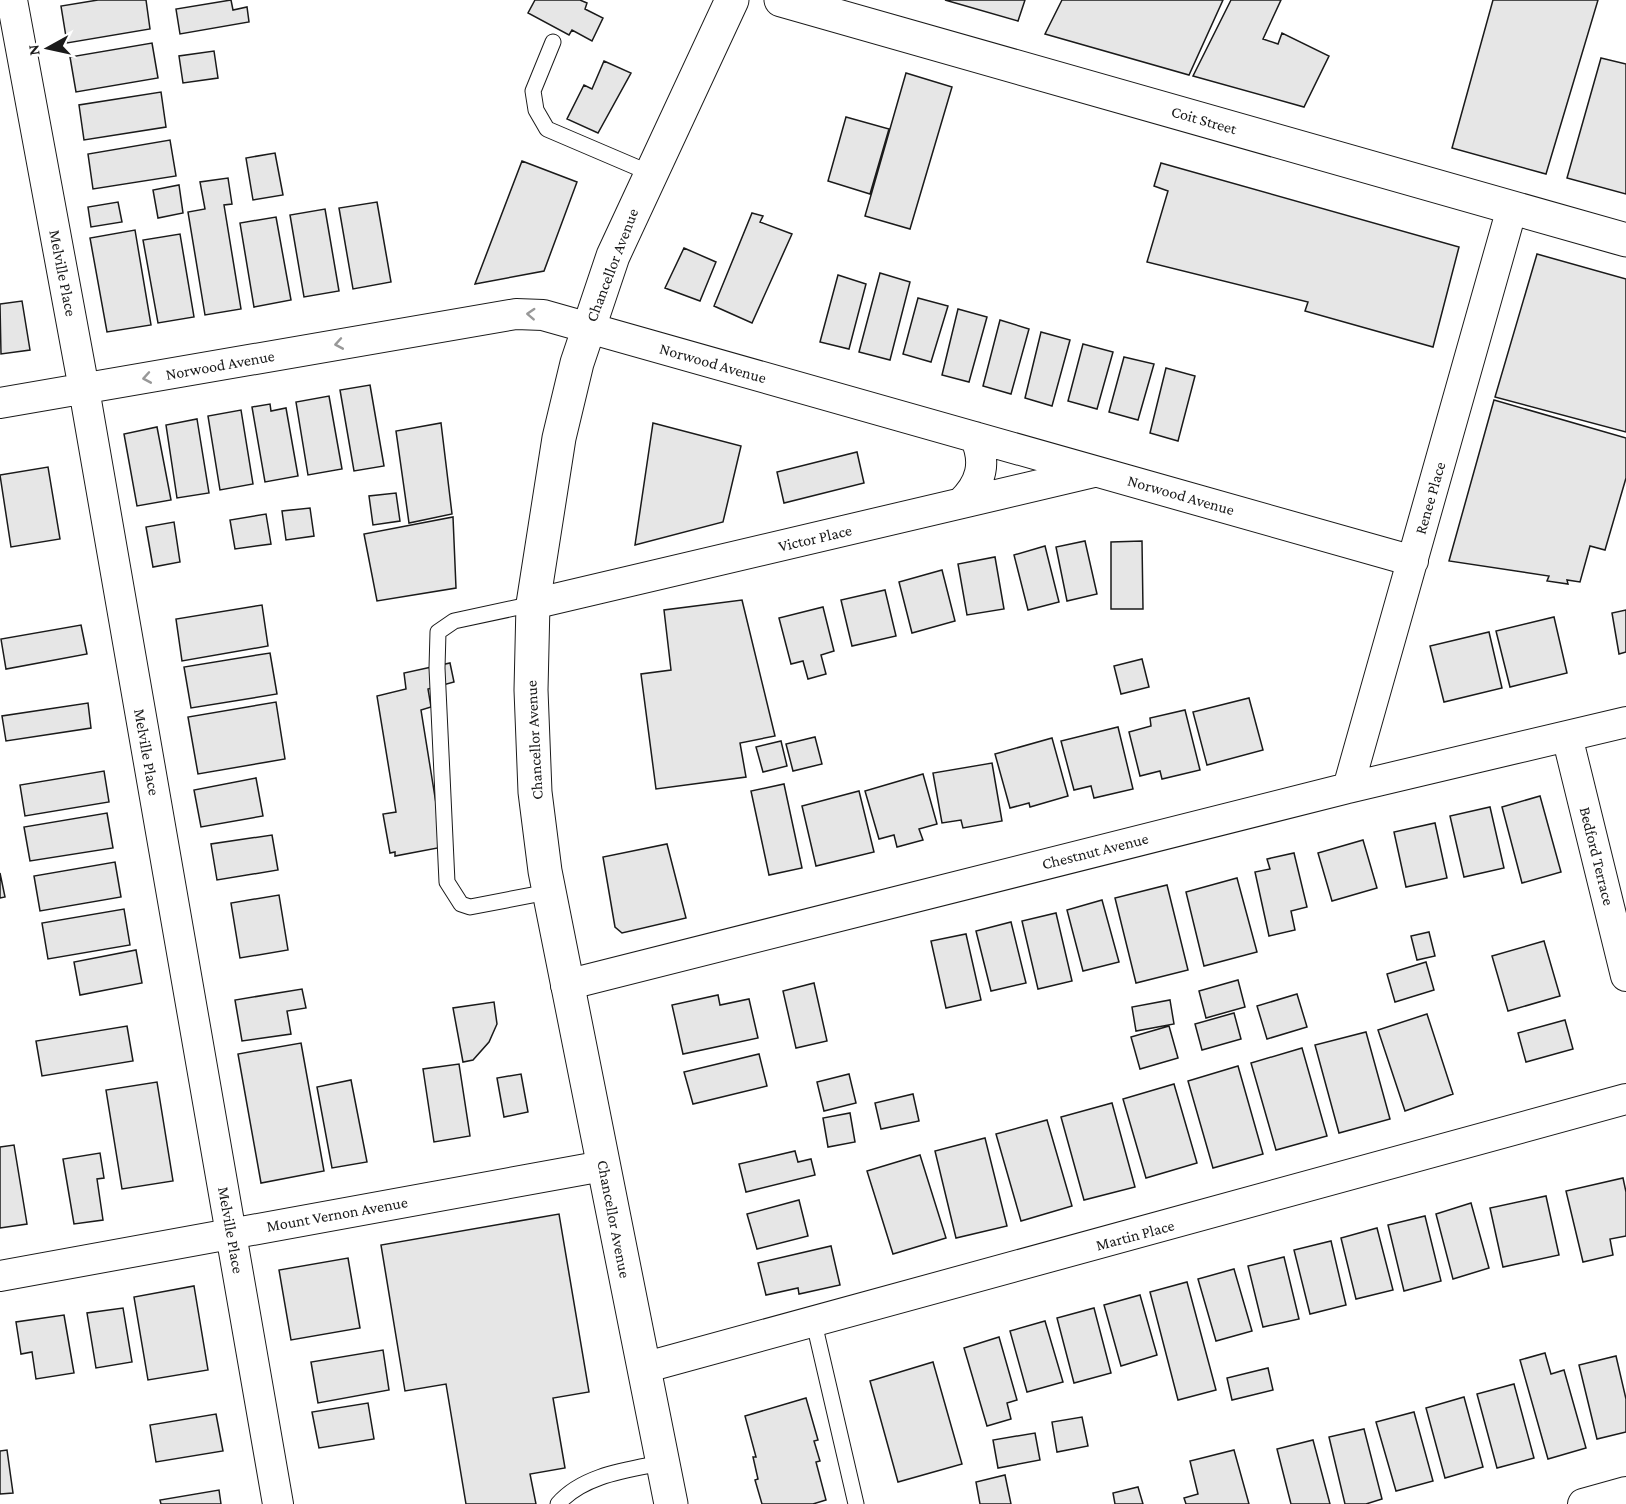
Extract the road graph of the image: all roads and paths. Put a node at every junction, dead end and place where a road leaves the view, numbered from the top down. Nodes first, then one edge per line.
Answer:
1 (12, 0) edge
2 (732, 0) edge
3 (781, 0) edge
4 (553, 42) dead end
5 (650, 173) junction
6 (1512, 208) junction
7 (1626, 240) edge
8 (588, 328) junction
9 (84, 388) junction
10 (0, 403) edge
11 (975, 437) junction
12 (1096, 472) junction
13 (961, 503) junction
14 (1413, 561) junction
15 (533, 604) junction
16 (1626, 722) edge
17 (1567, 736) junction
18 (1348, 788) junction
19 (548, 892) junction
20 (1626, 976) edge
21 (566, 985) junction
22 (1626, 1099) edge
23 (603, 1166) junction
24 (232, 1234) junction
25 (0, 1276) edge
26 (814, 1323) junction
27 (643, 1368) junction
28 (662, 1463) junction
29 (1626, 1492) edge
30 (278, 1504) edge
31 (558, 1504) edge
32 (671, 1504) edge
33 (856, 1504) edge
34 (1583, 1504) edge

1 - 9 street, Melville Place
2 - 5 main road, Chancellor Avenue
3 - 6 main road, Coit Street
4 - 5 lane
5 - 8 main road, Chancellor Avenue
6 - 7 main road, Coit Street
6 - 14 street, Renee Place
8 -> 9 street, Norwood Avenue
8 - 11 street, Norwood Avenue
8 - 15 main road, Chancellor Avenue
9 - 10 street, Norwood Avenue
9 - 24 street, Melville Place
11 - 12 street, Norwood Avenue
11 - 13 street
12 - 13 street, Victor Place
12 - 14 street, Norwood Avenue
13 - 15 street, Victor Place
14 - 18 street, Renee Place
15 - 19 main road, Chancellor Avenue
15 - 19 lane
16 - 17 street, Chestnut Avenue
17 - 18 street, Chestnut Avenue
17 - 20 street, Bedford Terrace
18 - 21 street, Chestnut Avenue
19 - 21 main road, Chancellor Avenue
21 - 23 main road, Chancellor Avenue
22 - 26 street, Martin Place
23 - 24 street, Mount Vernon Avenue
23 - 27 main road, Chancellor Avenue
24 - 25 street, Mount Vernon Avenue
24 - 30 street, Melville Place
26 - 27 street, Martin Place
26 - 33 lane
27 - 28 main road, Chancellor Avenue
28 - 31 lane
28 - 32 main road, Chancellor Avenue
29 - 34 street

